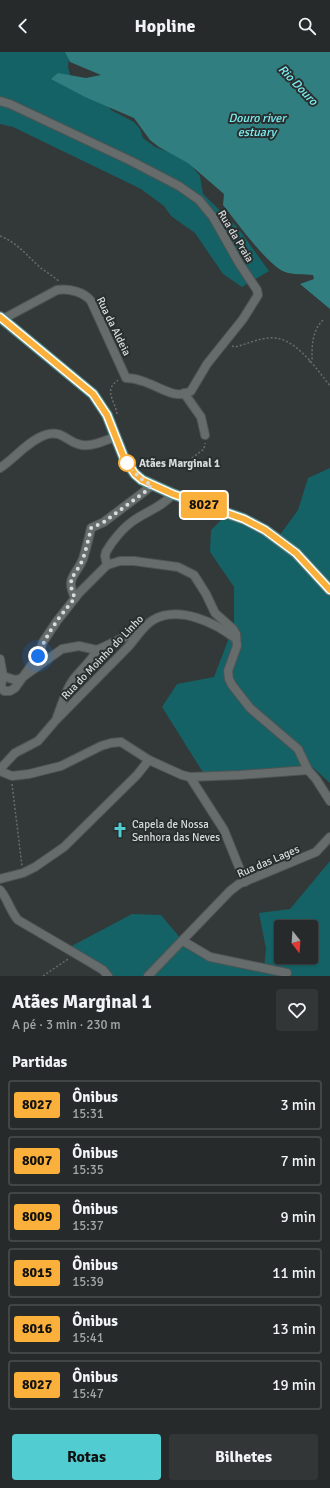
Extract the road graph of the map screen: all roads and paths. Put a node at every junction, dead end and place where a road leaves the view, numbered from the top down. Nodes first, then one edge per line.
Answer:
1 (0, 101) edge
2 (0, 236) edge
3 (64, 289) junction
4 (1, 318) edge
5 (323, 320) dead end
6 (225, 343) junction
7 (309, 362) junction
8 (126, 378) junction
9 (330, 386) edge
10 (184, 393) junction
11 (116, 410) dead end
12 (206, 435) joint
13 (115, 437) junction
14 (192, 458) dead end
15 (0, 468) edge
16 (152, 485) junction
17 (173, 494) junction
18 (107, 565) junction
19 (330, 590) edge
20 (75, 598) junction
21 (141, 630) junction
22 (237, 640) junction
23 (96, 650) junction
24 (0, 659) edge
25 (3, 676) junction
26 (20, 679) junction
27 (56, 720) junction
28 (149, 760) junction
29 (0, 770) edge
30 (308, 770) junction
31 (12, 776) junction
32 (190, 777) junction
33 (330, 801) edge
34 (330, 837) edge
35 (23, 873) junction
36 (0, 879) edge
37 (245, 882) junction
38 (0, 890) edge
39 (183, 941) junction
40 (72, 952) junction
41 (287, 973) dead end
42 (43, 976) edge
43 (108, 976) edge
44 (148, 976) edge

1 - 6 street, Rua da Praia
2 - 3 path
3 - 4 street
3 - 8 street, Rua da Aldeia
4 - 13 main road
5 - 7 path
6 - 7 path
6 - 10 street, Rua da Praia
7 - 9 path
8 - 10 street
8 - 11 path
10 - 12 street
12 - 14 path
13 - 15 street
13 - 16 main road
16 - 17 main road
16 - 20 street
17 - 18 street
17 - 19 main road
18 - 20 street
18 - 22 street
20 - 26 street
21 - 22 street, Rua do Moinho do Linho
21 - 23 street
21 - 27 street, Rua do Moinho do Linho
22 - 30 street
23 - 26 street
23 - 27 street
24 - 25 street
25 - 26 street
25 - 26 street
27 - 29 street, Rua do Moinho do Linho
28 - 31 street
28 - 32 street
28 - 35 street
29 - 31 street
30 - 32 street
30 - 33 street
31 - 35 path
32 - 37 street
34 - 37 street, Rua das Lages
35 - 36 street
37 - 39 street, Rua das Lages
38 - 40 street
39 - 41 street
39 - 44 street, Rua das Lages
40 - 42 path
40 - 43 street

